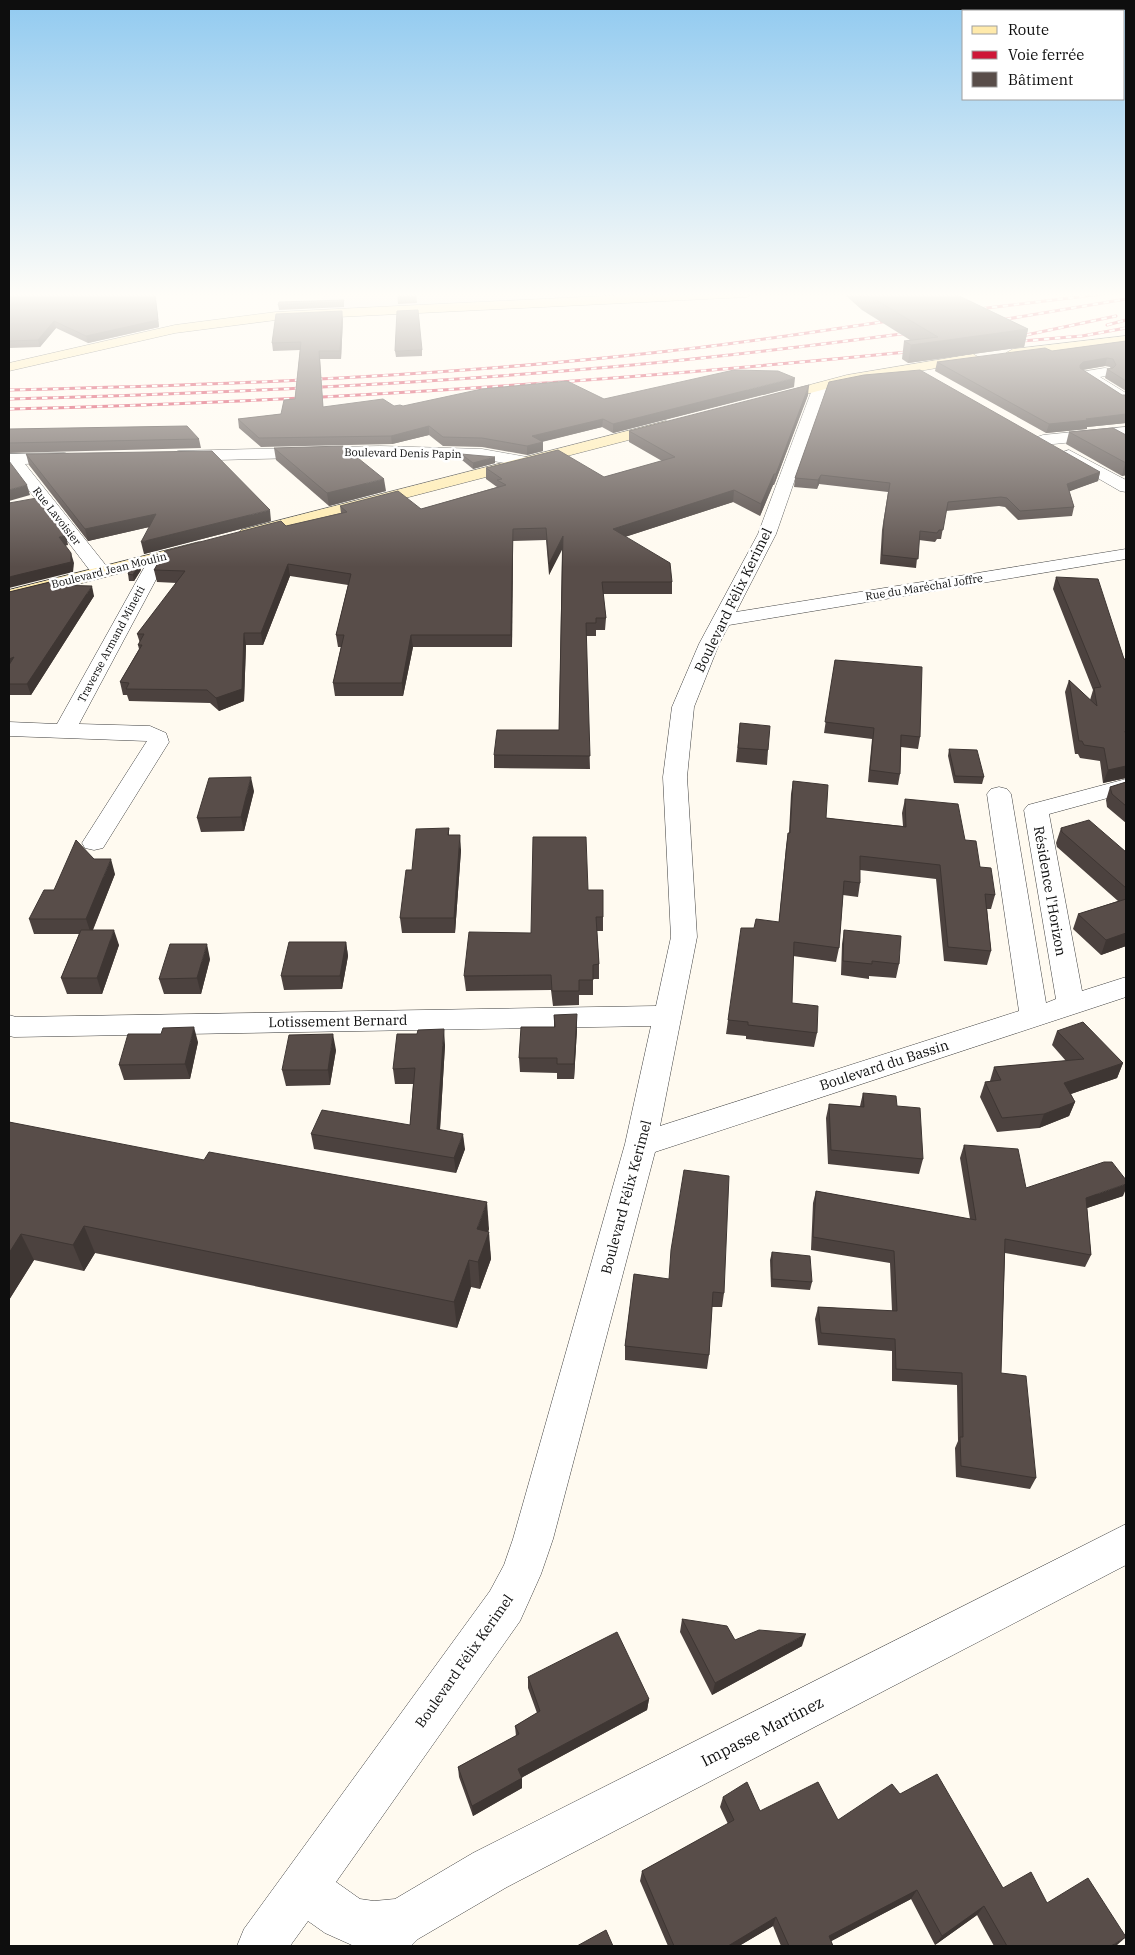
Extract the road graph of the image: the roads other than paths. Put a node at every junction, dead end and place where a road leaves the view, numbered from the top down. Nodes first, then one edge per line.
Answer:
1 (829, 384) edge
2 (1101, 384) edge
3 (820, 387) junction
4 (1126, 399) edge
5 (757, 402) edge
6 (679, 422) edge
7 (1026, 431) edge
8 (1126, 432) edge
9 (1043, 440) junction
10 (162, 456) edge
11 (82, 458) edge
12 (11, 459) edge
13 (527, 462) junction
14 (1126, 487) edge
15 (234, 538) edge
16 (215, 542) edge
17 (1126, 554) edge
18 (158, 557) junction
19 (101, 572) junction
20 (9, 596) edge
21 (722, 620) junction
22 (9, 729) edge
23 (64, 731) junction
24 (1126, 786) edge
25 (999, 794) dead end
26 (94, 843) dead end
27 (1126, 987) edge
28 (1071, 1005) junction
29 (668, 1016) junction
30 (1034, 1017) junction
31 (9, 1025) edge
32 (641, 1144) junction
33 (1126, 1544) edge
34 (304, 1886) junction
35 (389, 1934) edge
36 (261, 1946) edge

1 - 3 street
2 - 4 street
3 - 5 street
3 - 21 street, Boulevard Félix Kerimel
6 - 13 street
7 - 9 street
8 - 9 street
9 - 14 street
10 - 13 street, Boulevard Denis Papin
11 - 12 street
12 - 19 street, Rue Lavoisier
13 - 15 street
16 - 18 street, Boulevard Jean Moulin
17 - 21 street, Rue du Maréchal Joffre
18 - 19 street, Boulevard Jean Moulin
18 - 23 street, Traverse Armand Minetti
19 - 20 street, Boulevard Jean Moulin
21 - 29 street, Boulevard Félix Kerimel
22 - 23 street
23 - 26 street
24 - 28 street, Résidence l'Horizon
25 - 30 street
27 - 28 street, Boulevard du Bassin
28 - 30 street, Boulevard du Bassin
29 - 31 street, Lotissement Bernard
29 - 32 street, Boulevard Félix Kerimel
30 - 32 street, Boulevard du Bassin
32 - 34 street, Boulevard Félix Kerimel
33 - 35 street, Impasse Martinez
34 - 35 street, Impasse Martinez
34 - 36 street, Boulevard Félix Kerimel

